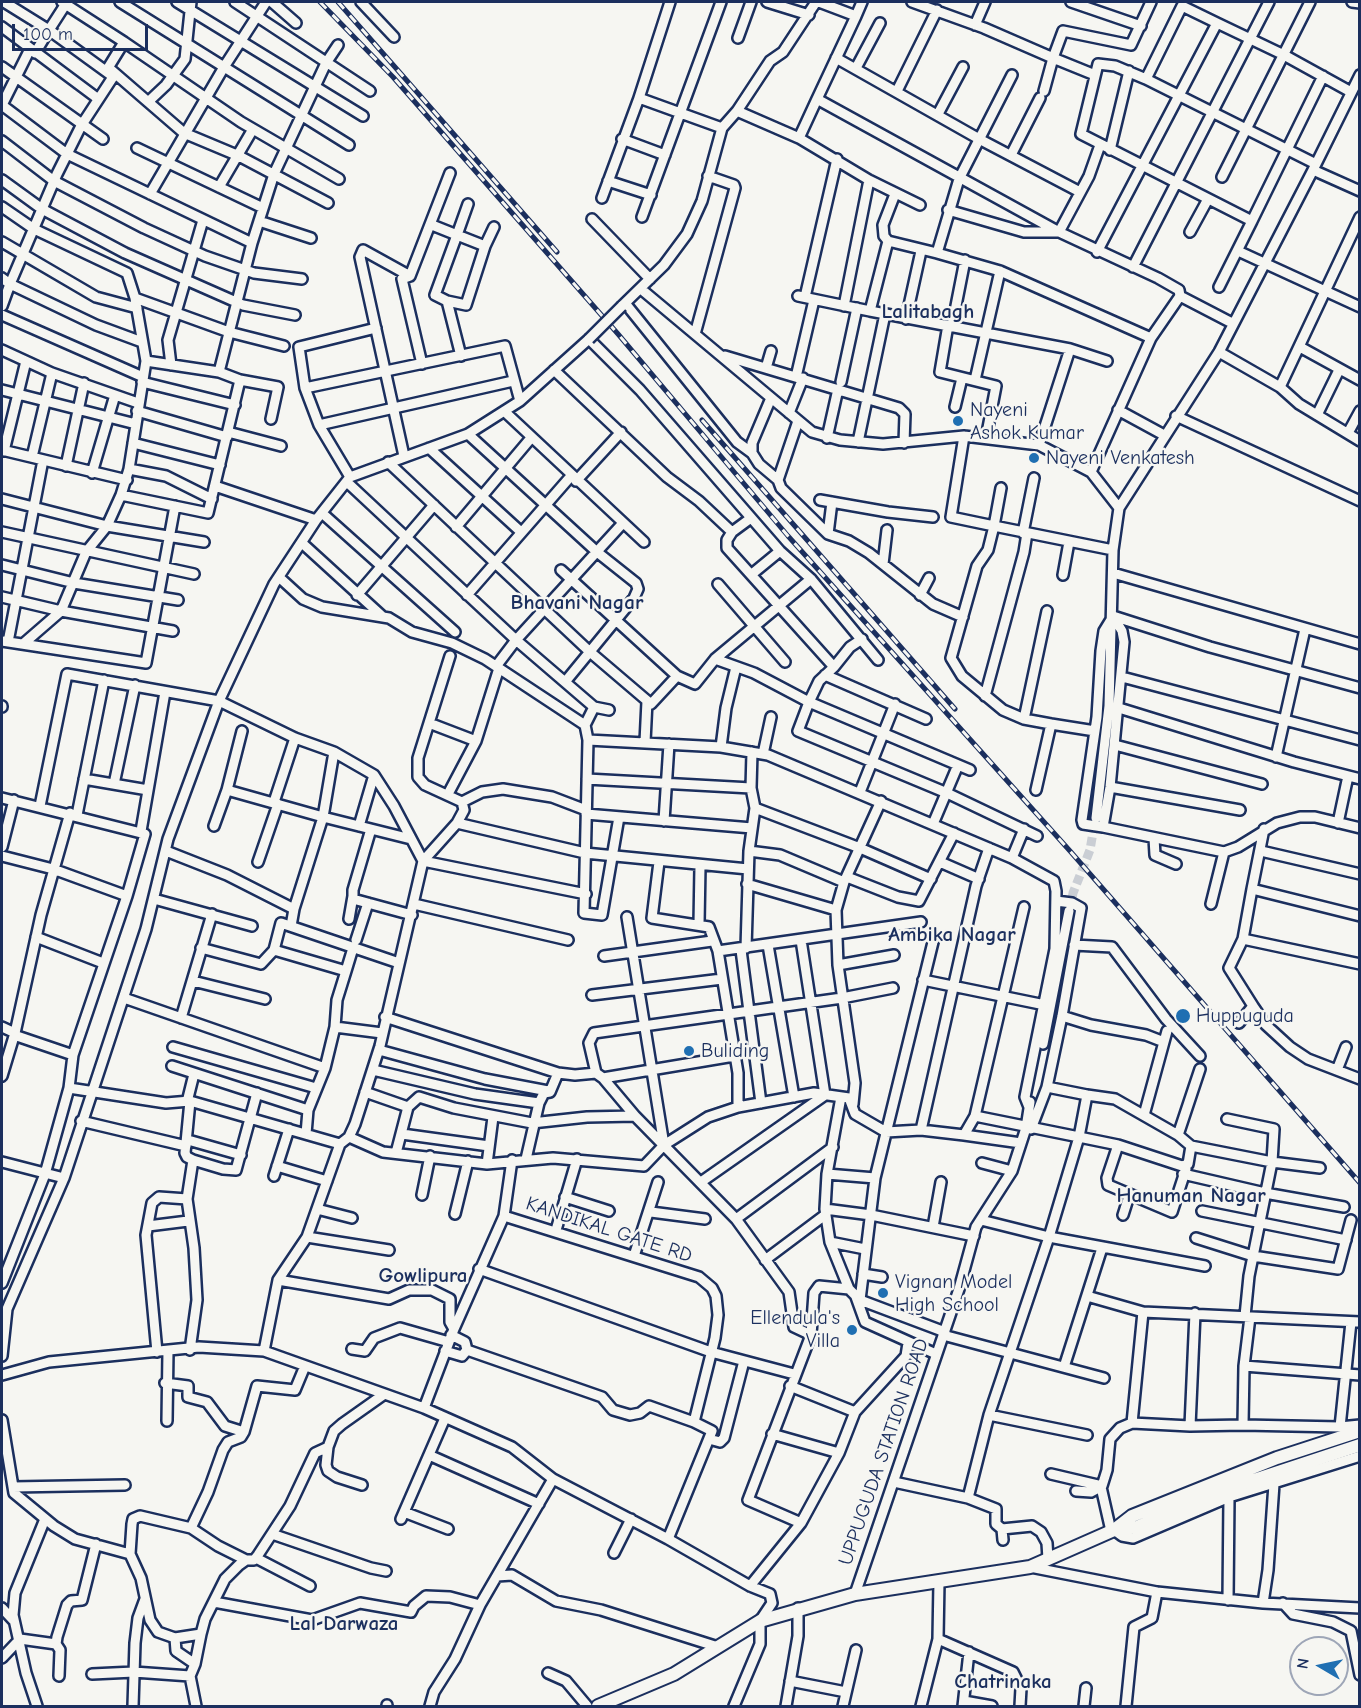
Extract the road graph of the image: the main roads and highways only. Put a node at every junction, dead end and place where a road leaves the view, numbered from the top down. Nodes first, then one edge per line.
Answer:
1 (1359, 1431) edge
2 (1359, 1445) edge
3 (1134, 1522) junction
4 (598, 1707) edge

1 - 3 main road
2 - 3 main road
3 - 4 main road

